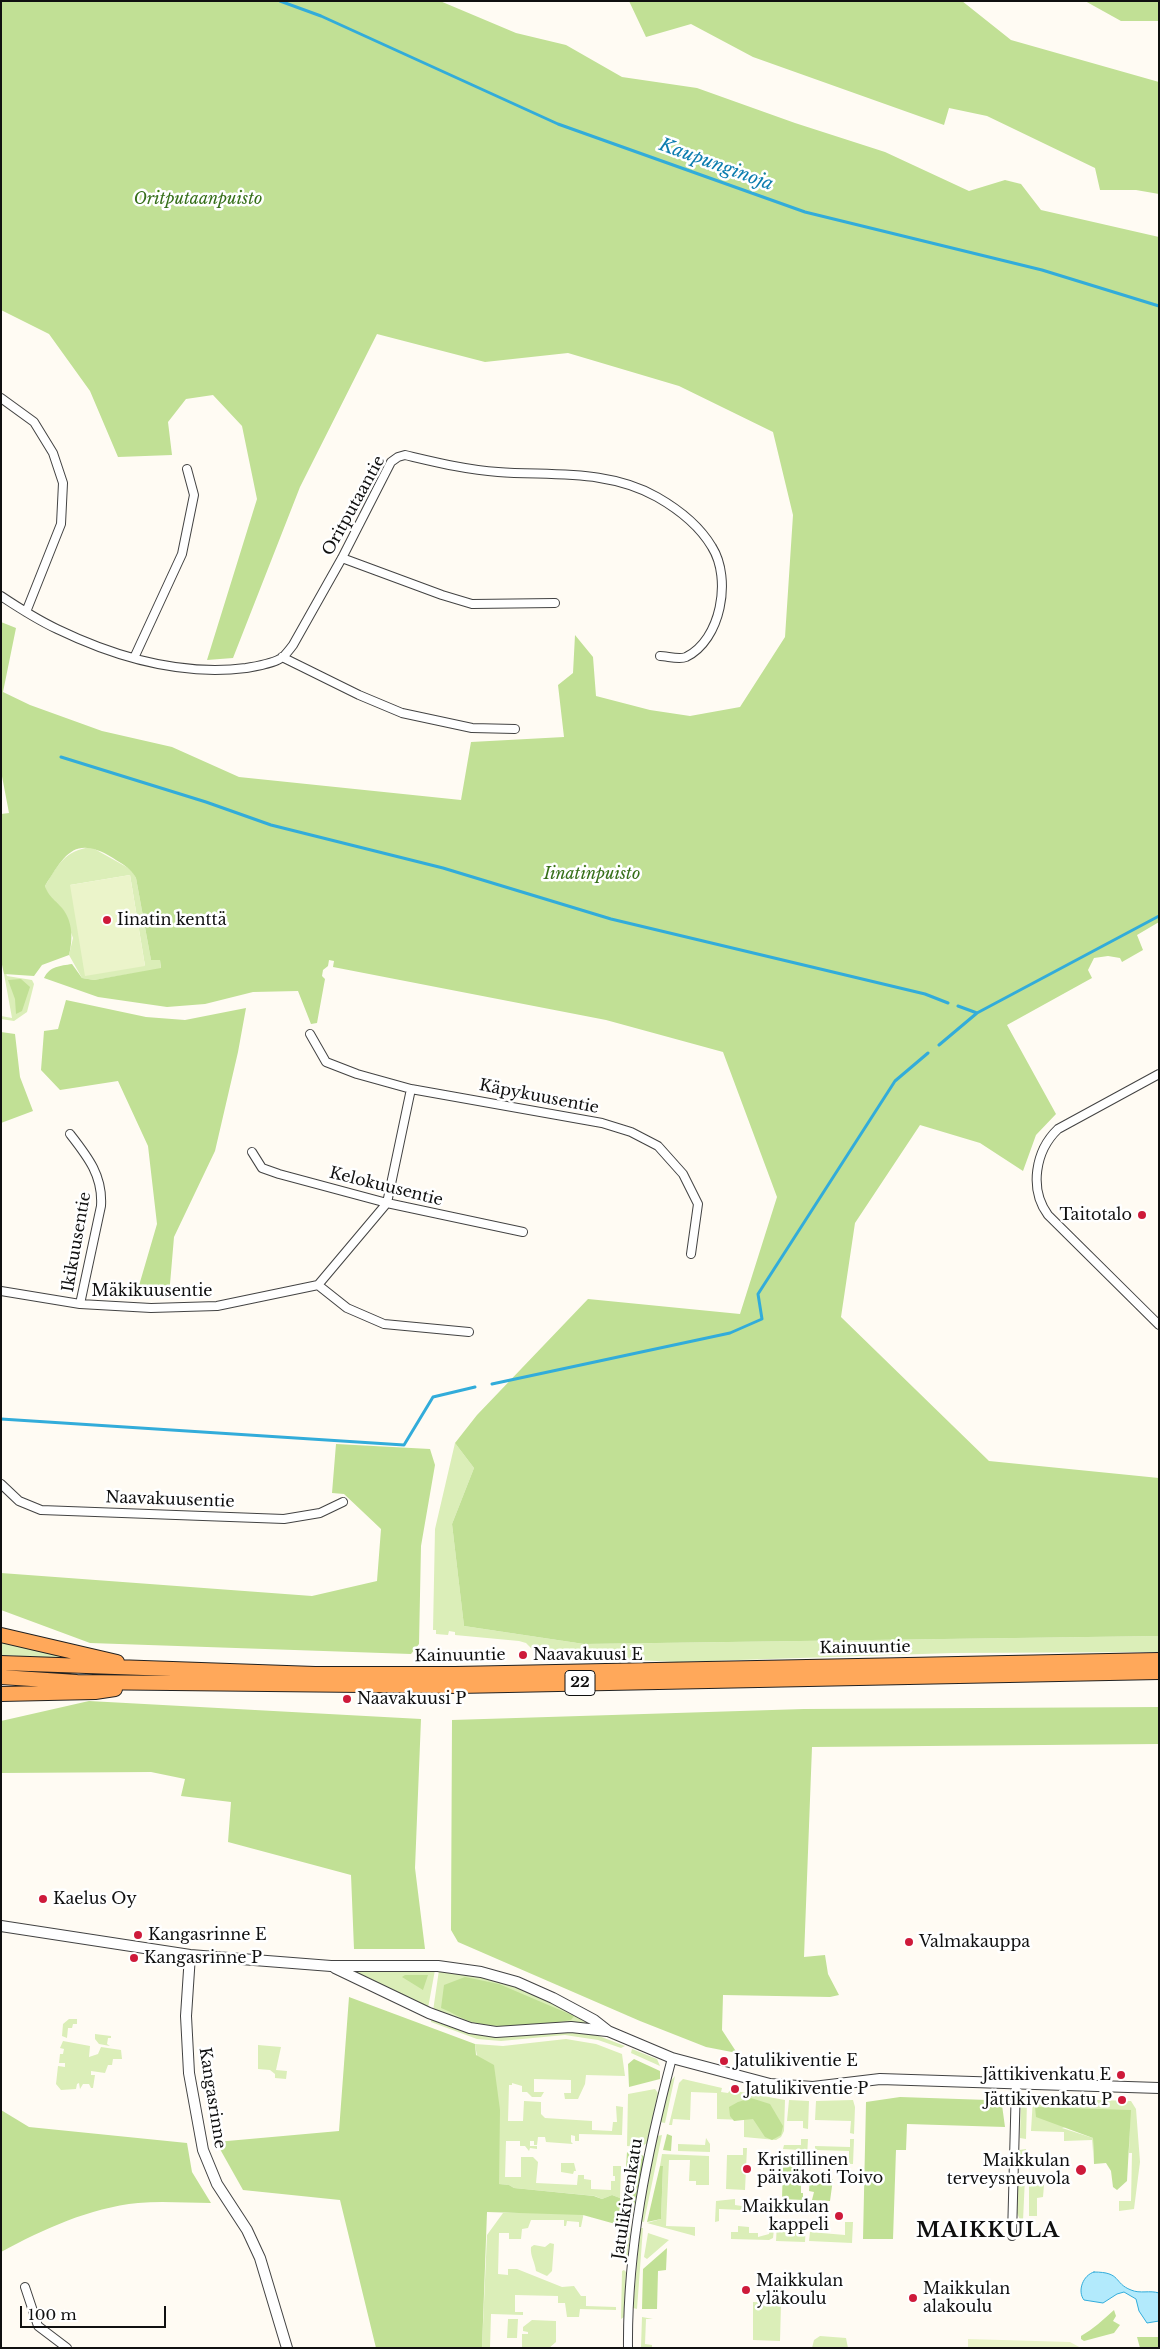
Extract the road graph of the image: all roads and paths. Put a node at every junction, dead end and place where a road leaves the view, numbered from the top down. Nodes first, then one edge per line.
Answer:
1 (1, 398) edge
2 (187, 469) dead end
3 (342, 558) junction
4 (1, 596) edge
5 (555, 603) dead end
6 (26, 612) junction
7 (660, 656) dead end
8 (282, 657) junction
9 (134, 658) junction
10 (515, 729) dead end
11 (310, 1034) dead end
12 (1159, 1074) edge
13 (411, 1089) junction
14 (70, 1134) dead end
15 (252, 1152) dead end
16 (387, 1204) junction
17 (523, 1232) dead end
18 (691, 1254) dead end
19 (318, 1286) junction
20 (1, 1291) edge
21 (80, 1304) junction
22 (1159, 1325) edge
23 (469, 1332) dead end
24 (1, 1484) edge
25 (343, 1502) dead end
26 (1, 1635) edge
27 (1159, 1660) edge
28 (1, 1663) edge
29 (1159, 1672) edge
30 (154, 1676) junction
31 (1, 1677) edge
32 (1, 1694) edge
33 (1, 1926) edge
34 (190, 1955) junction
35 (332, 1966) junction
36 (608, 2031) junction
37 (672, 2058) junction
38 (1016, 2083) junction
39 (1159, 2088) edge
40 (1012, 2236) dead end
41 (25, 2287) dead end
42 (67, 2348) edge
43 (287, 2348) edge
44 (628, 2348) edge

1 - 6 street
2 - 9 street
3 - 5 street
3 - 7 street, Oritputaantie
3 - 8 street, Oritputaantie
4 - 6 street
6 - 9 street
8 - 9 street
8 - 10 street
11 - 13 street, Käpykuusentie
12 - 22 street
13 - 16 street
13 - 18 street, Käpykuusentie
14 - 21 street, Ikikuusentie
15 - 16 street, Kelokuusentie
16 - 17 street, Kelokuusentie
16 - 19 street
19 - 21 street, Mäkikuusentie
19 - 23 street
20 - 21 street, Mäkikuusentie
24 - 25 street, Naavakuusentie
26 - 30 highway
27 - 30 highway, Kainuuntie / 22
28 - 30 highway, Kainuuntie / 22
29 - 30 highway, Kainuuntie / 22
30 - 31 highway, Kainuuntie / 22
30 - 32 highway
33 - 34 street
34 - 35 street
34 - 43 street, Kangasrinne
35 - 36 street
35 - 36 street
36 - 37 street
37 - 38 street
37 - 44 street, Jatulikivenkatu
38 - 39 street
38 - 40 street
41 - 42 street

